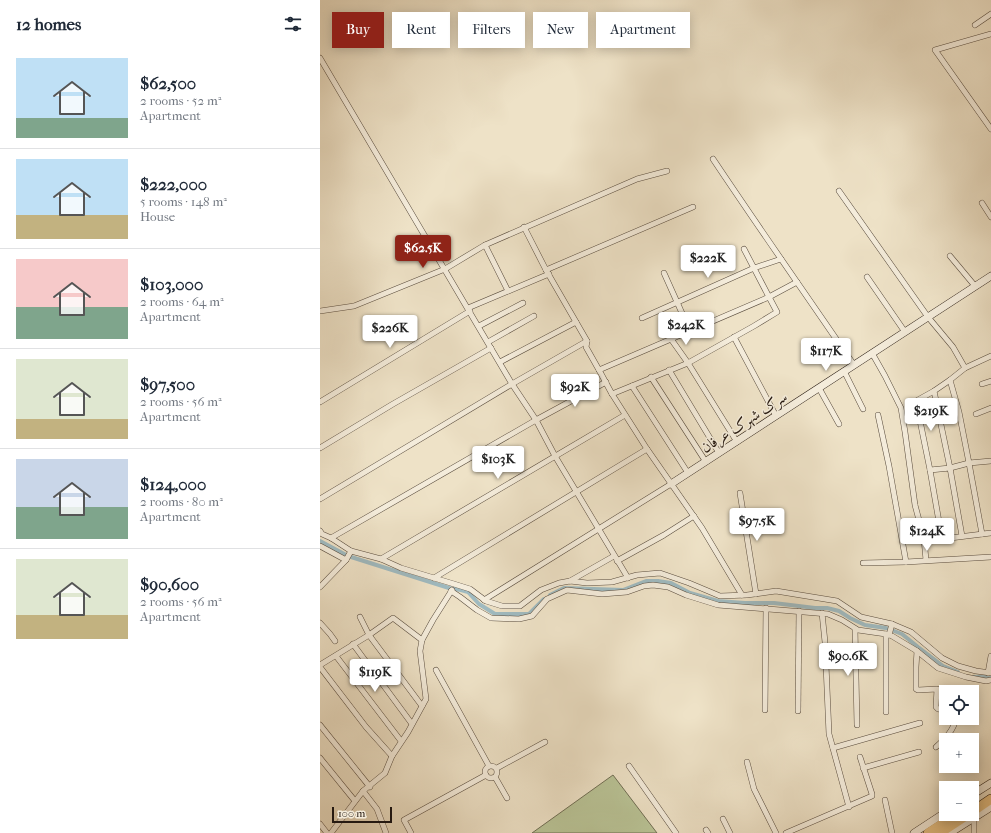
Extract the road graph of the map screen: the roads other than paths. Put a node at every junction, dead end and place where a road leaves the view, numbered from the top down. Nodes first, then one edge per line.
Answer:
1 (991, 14) edge
2 (975, 25) dead end
3 (991, 34) edge
4 (320, 58) edge
5 (991, 129) edge
6 (713, 159) dead end
7 (667, 171) dead end
8 (839, 191) dead end
9 (982, 203) dead end
10 (693, 207) dead end
11 (991, 216) edge
12 (524, 227) junction
13 (485, 245) junction
14 (744, 249) dead end
15 (950, 256) dead end
16 (781, 259) junction
17 (754, 268) junction
18 (445, 269) junction
19 (547, 272) junction
20 (664, 273) dead end
21 (991, 276) edge
22 (867, 277) dead end
23 (797, 282) junction
24 (975, 286) junction
25 (508, 291) junction
26 (769, 297) junction
27 (677, 302) junction
28 (523, 303) dead end
29 (469, 310) junction
30 (320, 311) edge
31 (534, 316) dead end
32 (928, 317) junction
33 (642, 318) dead end
34 (576, 322) junction
35 (479, 326) junction
36 (690, 331) junction
37 (905, 332) junction
38 (734, 337) junction
39 (671, 339) junction
40 (587, 341) junction
41 (488, 342) junction
42 (491, 348) junction
43 (872, 353) junction
44 (991, 356) edge
45 (500, 362) junction
46 (688, 363) junction
47 (854, 365) junction
48 (965, 368) junction
49 (599, 370) junction
50 (669, 370) junction
51 (844, 372) junction
52 (651, 377) junction
53 (950, 380) junction
54 (991, 381) edge
55 (606, 382) junction
56 (512, 384) junction
57 (982, 384) dead end
58 (632, 386) junction
59 (819, 388) junction
60 (934, 391) junction
61 (612, 394) junction
62 (320, 402) edge
63 (991, 408) edge
64 (863, 409) dead end
65 (878, 414) dead end
66 (976, 414) dead end
67 (625, 415) junction
68 (776, 416) junction
69 (536, 420) junction
70 (839, 424) dead end
71 (737, 442) junction
72 (320, 448) edge
73 (647, 449) junction
74 (719, 453) junction
75 (555, 456) junction
76 (991, 461) edge
77 (706, 462) junction
78 (969, 463) junction
79 (950, 468) junction
80 (930, 470) junction
81 (688, 474) junction
82 (671, 484) junction
83 (576, 491) junction
84 (740, 493) dead end
85 (320, 499) edge
86 (694, 516) junction
87 (598, 529) junction
88 (320, 531) edge
89 (991, 533) edge
90 (982, 534) junction
91 (962, 536) junction
92 (331, 538) junction
93 (320, 546) edge
94 (350, 552) junction
95 (991, 557) edge
96 (381, 559) junction
97 (616, 559) junction
98 (346, 560) junction
99 (926, 560) junction
100 (906, 562) junction
101 (863, 563) dead end
102 (434, 578) junction
103 (628, 578) junction
104 (570, 581) junction
105 (320, 587) edge
106 (454, 588) junction
107 (756, 594) junction
108 (742, 595) junction
109 (720, 596) junction
110 (484, 600) junction
111 (718, 605) junction
112 (766, 608) junction
113 (799, 611) junction
114 (822, 613) junction
115 (360, 617) dead end
116 (320, 622) edge
117 (892, 624) junction
118 (855, 629) junction
119 (888, 634) junction
120 (369, 635) junction
121 (422, 640) junction
122 (335, 641) dead end
123 (353, 644) junction
124 (917, 652) junction
125 (336, 656) junction
126 (991, 656) edge
127 (320, 666) edge
128 (436, 670) dead end
129 (989, 673) edge
130 (991, 680) edge
131 (422, 706) junction
132 (939, 709) edge
133 (765, 710) dead end
134 (798, 711) dead end
135 (886, 712) dead end
136 (920, 723) dead end
137 (412, 724) junction
138 (857, 725) dead end
139 (954, 725) edge
140 (320, 726) edge
141 (401, 741) junction
142 (545, 742) dead end
143 (936, 747) dead end
144 (833, 748) junction
145 (919, 752) dead end
146 (392, 756) junction
147 (860, 757) dead end
148 (320, 758) edge
149 (747, 762) dead end
150 (488, 766) junction
151 (629, 766) dead end
152 (497, 768) junction
153 (863, 768) junction
154 (486, 775) junction
155 (495, 777) junction
156 (991, 783) edge
157 (370, 787) junction
158 (364, 791) junction
159 (979, 791) edge
160 (991, 792) edge
161 (507, 798) dead end
162 (885, 800) dead end
163 (979, 800) edge
164 (991, 800) edge
165 (356, 801) junction
166 (849, 807) junction
167 (991, 807) edge
168 (979, 809) edge
169 (979, 811) edge
170 (939, 817) edge
171 (723, 819) dead end
172 (946, 821) edge
173 (960, 821) edge
174 (964, 821) edge
175 (973, 821) edge
176 (320, 824) edge
177 (327, 833) edge
178 (331, 833) edge
179 (386, 833) edge
180 (411, 833) edge
181 (676, 833) edge
182 (730, 833) edge
183 (776, 833) edge
184 (786, 833) edge
185 (892, 833) edge
186 (914, 833) edge
187 (928, 833) edge
188 (940, 833) edge
189 (950, 833) edge
190 (974, 833) edge

1 - 2 street
3 - 5 street
4 - 18 street
6 - 16 street
7 - 12 street
8 - 32 street
9 - 11 street
10 - 19 street
12 - 13 street
12 - 19 street
13 - 18 street
13 - 25 street
14 - 17 street
15 - 24 street
16 - 17 street
16 - 23 street
17 - 26 street
17 - 27 street
18 - 29 street
18 - 30 street
19 - 25 street
19 - 34 street
20 - 27 street
21 - 24 street, سرک شهرک عرفان
22 - 37 street
23 - 26 street
23 - 47 street
24 - 32 street, سرک شهرک عرفان
25 - 29 street
26 - 36 street
26 - 38 street
27 - 33 street
27 - 36 street
28 - 35 street
29 - 35 street
29 - 62 street
31 - 41 street
32 - 37 street, سرک شهرک عرفان
32 - 48 street
34 - 40 street
34 - 45 street
35 - 41 street
36 - 39 street
37 - 43 street, سرک شهرک عرفان
38 - 46 street
38 - 68 street
39 - 46 street
39 - 49 street
40 - 49 street
40 - 56 street
41 - 42 street
42 - 45 street
42 - 72 street
43 - 47 street, سرک شهرک عرفان
43 - 99 street
44 - 48 street
45 - 56 street
46 - 50 street
46 - 71 street
47 - 51 street, سرک شهرک عرفان
48 - 53 street
49 - 55 street
50 - 52 street
50 - 74 street
51 - 59 street, سرک شهرک عرفان
51 - 64 street
52 - 58 street
52 - 77 street
53 - 60 street
53 - 78 street
54 - 57 street
55 - 61 street
55 - 69 street
56 - 69 street
56 - 85 street
58 - 61 street
58 - 81 street
59 - 68 street, سرک شهرک عرفان
59 - 70 street
60 - 79 street
60 - 80 street
61 - 67 street
63 - 66 street
65 - 100 street
67 - 73 street
67 - 75 street
68 - 71 street, سرک شهرک عرفان
69 - 75 street
69 - 92 street
71 - 74 street, سرک شهرک عرفان
73 - 82 street
73 - 83 street
74 - 77 street, سرک شهرک عرفان
75 - 83 street
75 - 96 street
76 - 78 street
77 - 81 street, سرک شهرک عرفان
78 - 79 street
78 - 90 street
79 - 80 street
79 - 91 street
80 - 91 street
81 - 82 street, سرک شهرک عرفان
82 - 86 street
82 - 87 street
83 - 87 street
83 - 102 street
84 - 107 street
86 - 97 street
86 - 108 street
87 - 97 street
87 - 110 street
88 - 92 street
89 - 90 street
90 - 91 street
92 - 94 street
93 - 98 street
94 - 96 street
94 - 98 street
95 - 99 street
96 - 102 street
97 - 103 street
97 - 104 street
98 - 105 street
99 - 100 street
100 - 101 street
102 - 106 street
103 - 104 street
103 - 109 street
104 - 110 street
106 - 110 street
106 - 111 street
106 - 121 street
107 - 108 street
107 - 117 street
108 - 109 street
109 - 111 street
111 - 112 street
112 - 113 street
112 - 133 street
113 - 114 street
113 - 134 street
114 - 118 street
114 - 144 street
115 - 120 street
116 - 122 street
117 - 119 street
117 - 129 street
118 - 119 street
118 - 138 street
119 - 124 street
119 - 135 street
120 - 121 street
120 - 123 street
120 - 131 street
121 - 131 street
123 - 125 street
123 - 137 street
124 - 130 street
124 - 132 street
125 - 127 street
125 - 141 street
126 - 129 street
127 - 146 street
128 - 150 street
131 - 137 street
136 - 144 street
137 - 141 street
139 - 143 street
140 - 157 street
141 - 146 street
142 - 152 street
144 - 166 street
145 - 153 street
146 - 157 street
147 - 153 street
148 - 165 street
149 - 183 street
150 - 152 street
150 - 154 street
151 - 181 street
152 - 155 street
153 - 166 street
154 - 155 street
154 - 180 street
155 - 161 street
156 - 159 street
157 - 158 street
158 - 165 street
158 - 179 street
160 - 163 highway
162 - 185 street
164 - 168 highway
165 - 178 street
166 - 184 street
167 - 169 street
170 - 186 street
171 - 182 street
172 - 187 highway
173 - 188 highway
174 - 189 street
175 - 190 street
176 - 177 street

